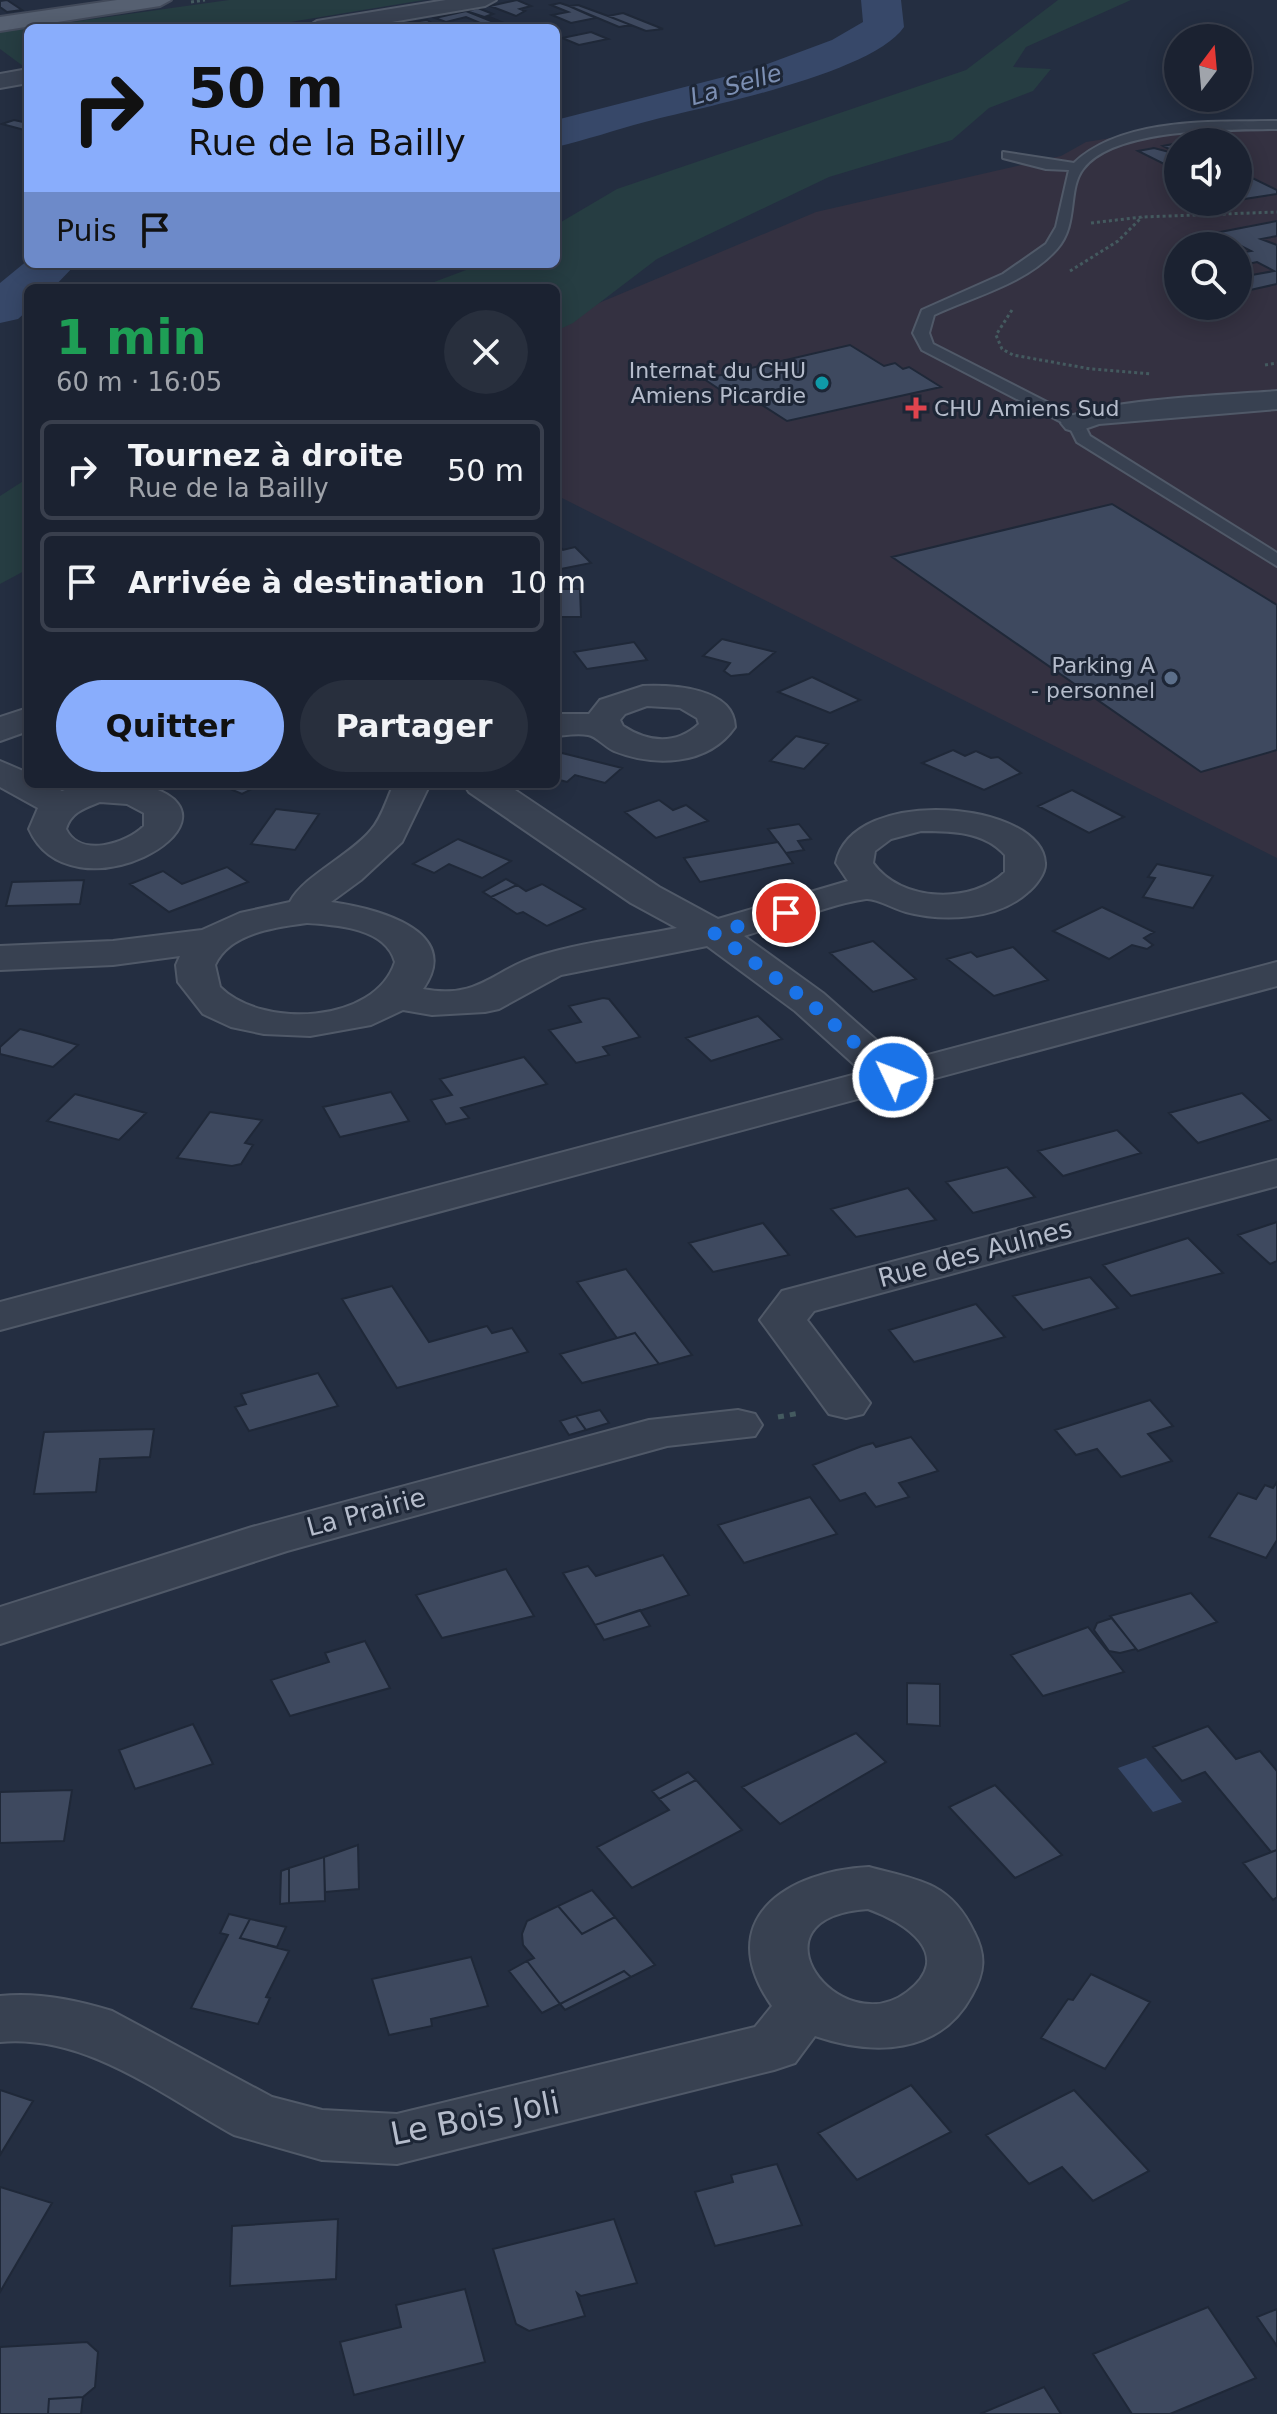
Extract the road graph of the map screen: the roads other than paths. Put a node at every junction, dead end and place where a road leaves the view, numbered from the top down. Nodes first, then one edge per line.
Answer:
1 (160, 0) edge
2 (485, 0) edge
3 (0, 24) edge
4 (341, 24) edge
5 (1277, 125) edge
6 (1008, 155) dead end
7 (1077, 167) junction
8 (1277, 400) edge
9 (1076, 423) junction
10 (1277, 561) edge
11 (24, 720) edge
12 (601, 724) dead end
13 (560, 725) edge
14 (0, 730) edge
15 (0, 772) edge
16 (24, 785) edge
17 (29, 788) edge
18 (410, 788) edge
19 (488, 788) edge
20 (55, 802) dead end
21 (870, 886) dead end
22 (307, 911) junction
23 (714, 933) junction
24 (212, 942) junction
25 (0, 958) edge
26 (1277, 974) edge
27 (395, 996) junction
28 (893, 1077) junction
29 (1277, 1173) edge
30 (0, 1316) edge
31 (846, 1403) road end
32 (738, 1425) road end
33 (0, 1626) edge
34 (806, 2005) dead end
35 (0, 2019) edge

1 - 3 main road
2 - 4 street
5 - 7 lane
6 - 7 lane
7 - 9 lane
8 - 9 street
9 - 10 lane
11 - 14 street
12 - 13 street
15 - 16 street
17 - 20 street
18 - 22 street
19 - 23 street
21 - 23 street
22 - 24 street
22 - 27 street
23 - 27 street
23 - 28 street
24 - 25 street
24 - 27 street
26 - 28 street
28 - 30 street
29 - 31 street, Rue des Aulnes
32 - 33 street, La Prairie
34 - 35 street, Le Bois Joli

